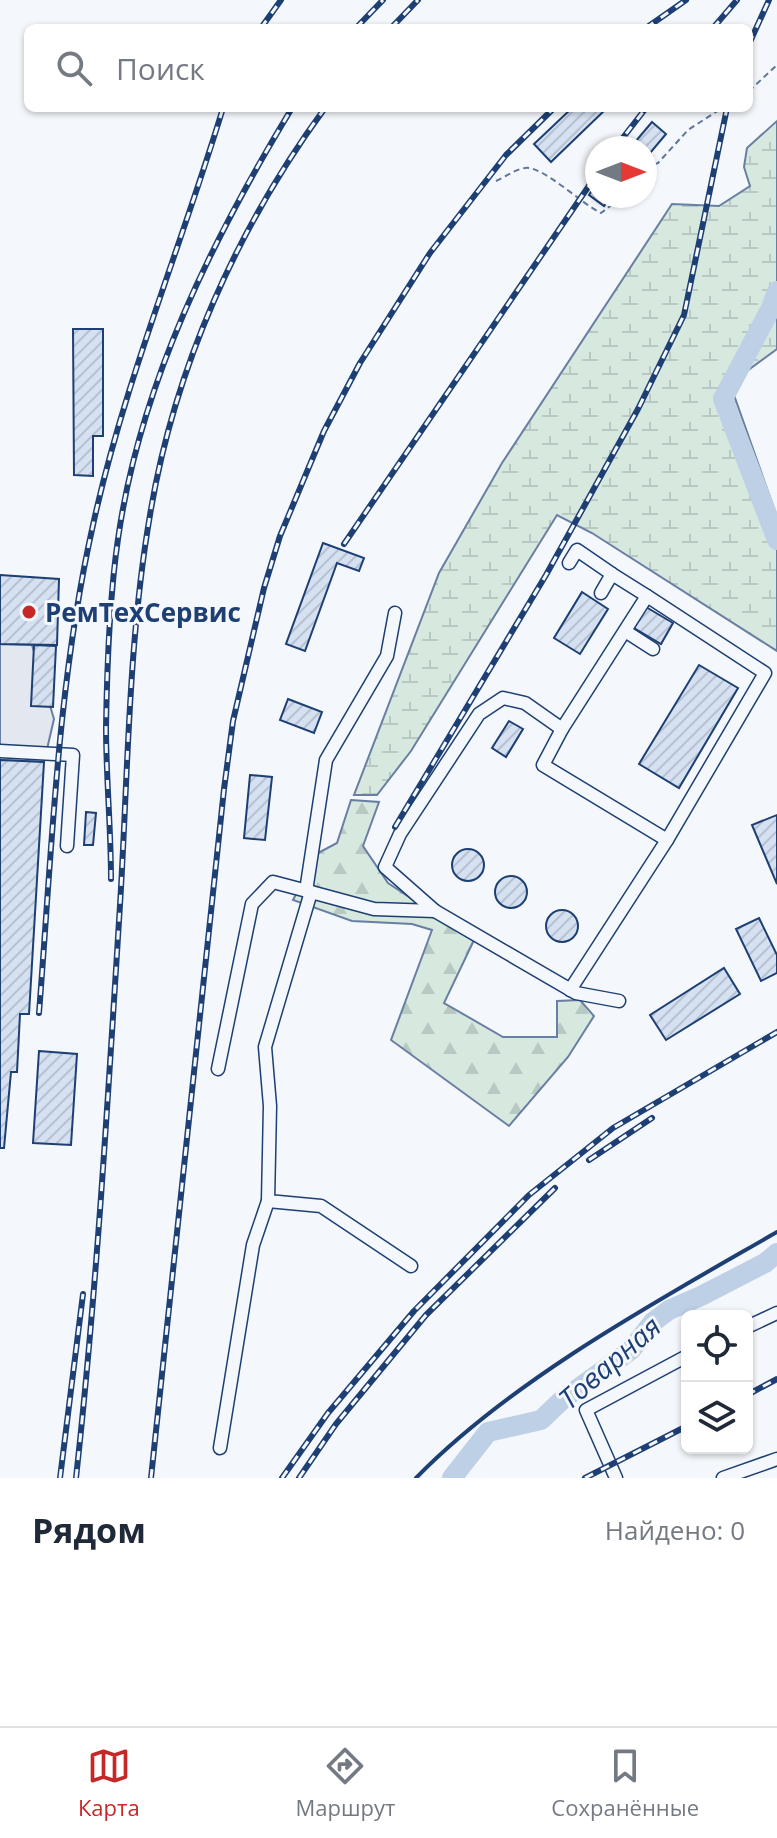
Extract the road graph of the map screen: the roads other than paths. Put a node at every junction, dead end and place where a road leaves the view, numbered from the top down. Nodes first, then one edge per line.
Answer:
1 (569, 563) dead end
2 (612, 574) junction
3 (601, 593) dead end
4 (647, 596) junction
5 (395, 613) dead end
6 (625, 631) junction
7 (653, 649) dead end
8 (562, 729) junction
9 (0, 751) edge
10 (667, 840) junction
11 (67, 846) dead end
12 (309, 891) junction
13 (435, 911) junction
14 (570, 990) junction
15 (619, 1001) dead end
16 (218, 1069) dead end
17 (268, 1201) junction
18 (411, 1266) dead end
19 (777, 1313) edge
20 (753, 1324) edge
21 (681, 1359) edge
22 (220, 1448) dead end
23 (777, 1459) edge
24 (616, 1478) edge
25 (723, 1478) edge

1 - 2 lane
2 - 3 lane
2 - 4 lane
4 - 6 lane
4 - 10 lane
5 - 12 lane
6 - 7 lane
6 - 8 lane
8 - 10 lane
8 - 13 lane
9 - 11 lane
10 - 14 lane
12 - 13 lane
12 - 16 lane
12 - 17 lane
13 - 14 lane
14 - 15 lane
17 - 18 lane
17 - 22 lane
19 - 20 lane
21 - 24 lane
23 - 25 lane

